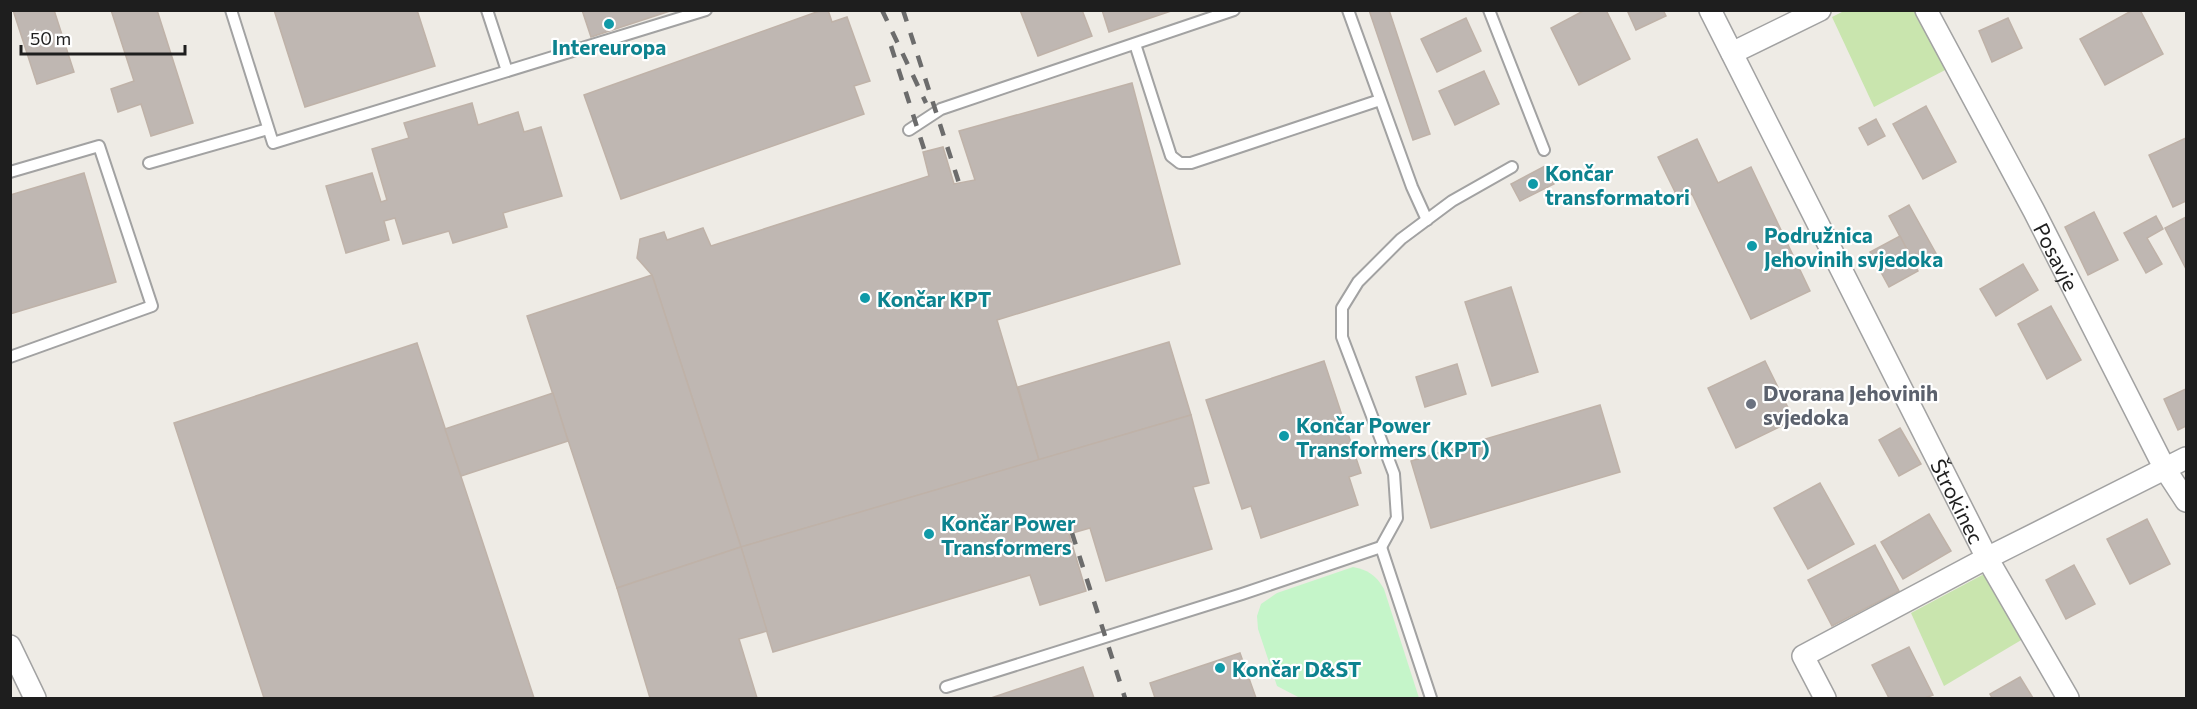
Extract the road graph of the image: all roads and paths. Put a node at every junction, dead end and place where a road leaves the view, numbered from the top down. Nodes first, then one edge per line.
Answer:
1 (231, 10) edge
2 (487, 10) edge
3 (706, 10) edge
4 (1234, 10) edge
5 (1348, 10) edge
6 (1489, 10) edge
7 (1710, 10) edge
8 (1820, 10) edge
9 (1926, 10) edge
10 (1135, 44) junction
11 (1732, 53) junction
12 (507, 71) junction
13 (1380, 100) junction
14 (268, 129) junction
15 (909, 130) dead end
16 (1544, 150) dead end
17 (149, 163) dead end
18 (1512, 167) dead end
19 (10, 172) edge
20 (1427, 220) junction
21 (10, 357) edge
22 (2187, 458) edge
23 (2165, 469) junction
24 (2187, 501) edge
25 (1381, 547) junction
26 (1987, 558) junction
27 (10, 646) edge
28 (946, 687) dead end
29 (35, 699) edge
30 (1431, 699) edge
31 (1825, 699) edge
32 (2068, 699) edge

1 - 14 lane
2 - 12 lane
3 - 12 lane
4 - 10 lane
5 - 13 lane
6 - 16 lane
7 - 11 street, Štrokinec
8 - 11 street
9 - 23 street, Posavje
10 - 13 lane
10 - 15 lane
11 - 26 street, Štrokinec
12 - 14 lane
13 - 20 lane
14 - 17 lane
18 - 20 lane
19 - 21 lane
20 - 25 lane
22 - 23 street
23 - 24 street, Posavje
23 - 26 street
25 - 28 lane
25 - 30 lane
26 - 31 street
26 - 32 street, Štrokinec
27 - 29 street

